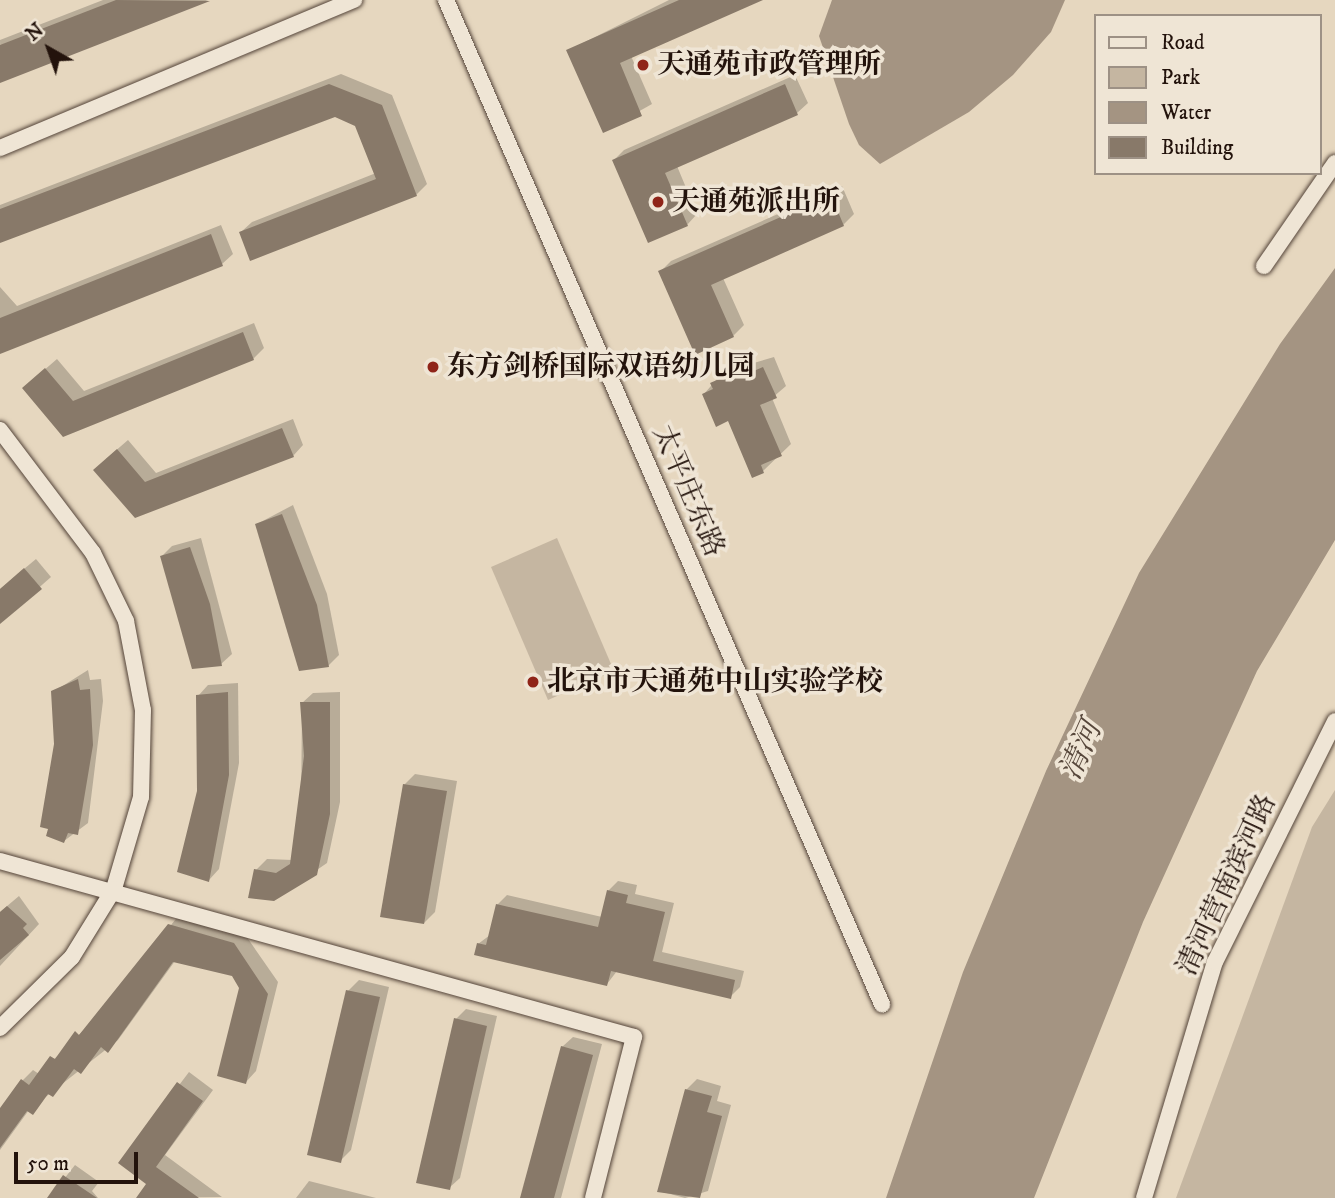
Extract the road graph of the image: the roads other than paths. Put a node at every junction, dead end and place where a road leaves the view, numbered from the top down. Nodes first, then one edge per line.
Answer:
1 (354, 0) edge
2 (446, 0) edge
3 (2, 143) edge
4 (1335, 163) edge
5 (1264, 266) dead end
6 (0, 430) edge
7 (1335, 721) edge
8 (0, 861) edge
9 (114, 889) junction
10 (882, 1004) dead end
11 (0, 1028) edge
12 (593, 1198) edge
13 (1144, 1198) edge

1 - 3 street
2 - 10 street, 太平庄东路
4 - 5 street
6 - 9 street
7 - 13 street, 清河营南滨河路
8 - 9 street
9 - 11 street
9 - 12 street

